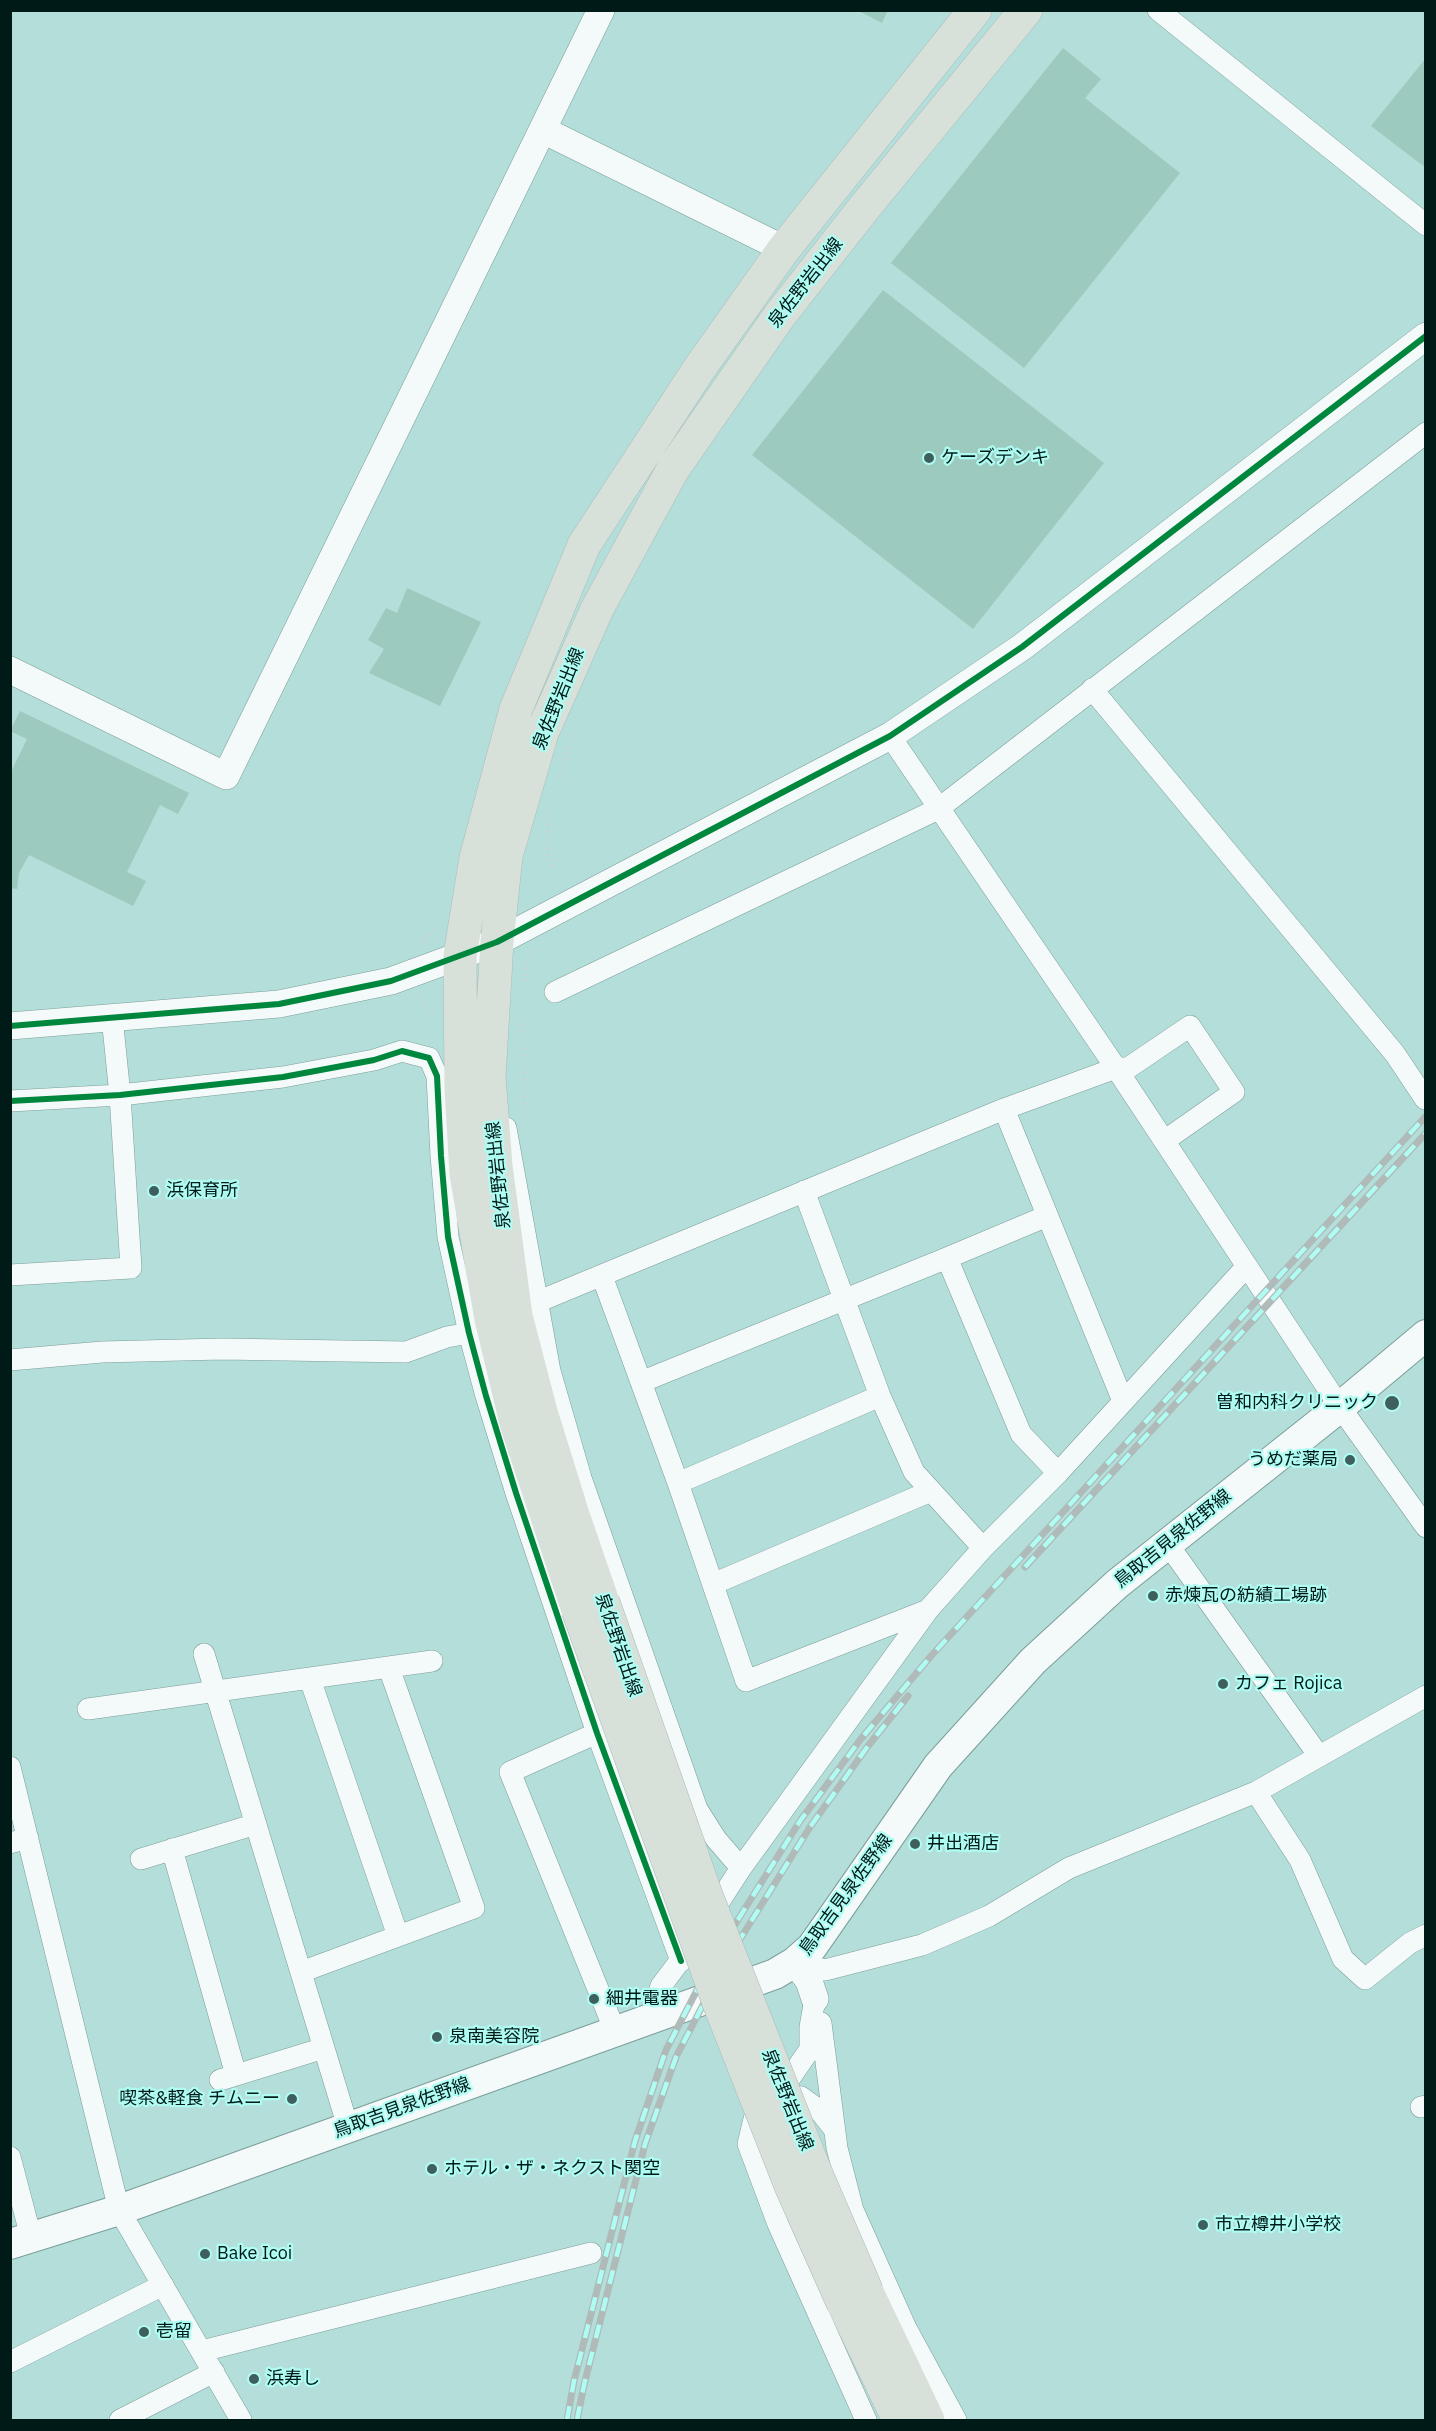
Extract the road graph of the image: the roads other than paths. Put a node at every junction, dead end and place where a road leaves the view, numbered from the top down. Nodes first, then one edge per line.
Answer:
1 (601, 10) edge
2 (975, 10) edge
3 (1026, 10) edge
4 (1158, 10) edge
5 (543, 130) junction
6 (1425, 225) edge
7 (784, 249) junction
8 (1425, 336) edge
9 (1425, 433) edge
10 (10, 670) edge
11 (1092, 689) junction
12 (890, 736) junction
13 (938, 809) junction
14 (497, 942) junction
15 (460, 956) junction
16 (555, 992) dead end
17 (112, 1017) junction
18 (10, 1026) edge
19 (491, 1046) junction
20 (1116, 1068) junction
21 (120, 1095) junction
22 (1425, 1100) edge
23 (10, 1101) edge
24 (1004, 1109) junction
25 (1164, 1141) junction
26 (804, 1191) junction
27 (1047, 1216) junction
28 (947, 1258) junction
29 (1247, 1266) junction
30 (10, 1275) edge
31 (602, 1276) junction
32 (844, 1299) junction
33 (537, 1302) junction
34 (469, 1333) junction
35 (1425, 1335) edge
36 (10, 1360) edge
37 (641, 1382) junction
38 (880, 1396) junction
39 (1124, 1401) junction
40 (1340, 1407) junction
41 (1058, 1473) junction
42 (678, 1483) junction
43 (931, 1491) junction
44 (1425, 1527) edge
45 (1167, 1543) junction
46 (984, 1548) junction
47 (713, 1584) junction
48 (590, 1606) junction
49 (928, 1610) junction
50 (204, 1654) dead end
51 (432, 1661) dead end
52 (389, 1668) junction
53 (310, 1679) junction
54 (215, 1691) junction
55 (1425, 1696) edge
56 (88, 1709) dead end
57 (597, 1733) junction
58 (1319, 1755) junction
59 (10, 1767) edge
60 (1256, 1792) junction
61 (15, 1804) edge
62 (256, 1824) junction
63 (19, 1841) edge
64 (172, 1849) junction
65 (141, 1859) dead end
66 (741, 1868) junction
67 (1425, 1935) edge
68 (398, 1936) junction
69 (681, 1961) junction
70 (795, 1962) junction
71 (301, 1972) junction
72 (815, 1999) junction
73 (651, 2018) junction
74 (615, 2031) junction
75 (324, 2048) junction
76 (779, 2094) junction
77 (348, 2127) junction
78 (834, 2130) junction
79 (10, 2157) edge
80 (119, 2210) junction
81 (857, 2220) junction
82 (21, 2241) edge
83 (591, 2253) dead end
84 (794, 2261) junction
85 (163, 2285) junction
86 (855, 2298) junction
87 (202, 2351) junction
88 (10, 2362) edge
89 (214, 2372) junction
90 (120, 2421) edge
91 (241, 2421) edge
92 (866, 2421) edge
93 (898, 2421) edge
94 (928, 2421) edge
95 (956, 2421) edge

1 - 5 street
2 - 7 main road, 泉佐野岩出線
3 - 14 main road, 泉佐野岩出線
4 - 6 street
5 - 7 street
5 - 10 street
7 - 15 main road, 泉佐野岩出線
8 - 12 street
9 - 11 street
11 - 13 street
11 - 22 street
12 - 13 street
12 - 14 street
13 - 16 street
13 - 20 street
14 - 15 street
14 - 19 main road, 泉佐野岩出線
15 - 17 street
15 - 48 main road, 泉佐野岩出線
17 - 18 street
17 - 21 street
19 - 33 street
19 - 48 main road, 泉佐野岩出線
20 - 24 street
20 - 25 street
20 - 25 street
21 - 23 street
21 - 30 street
21 - 34 street
24 - 26 street
24 - 27 street
25 - 29 street
26 - 31 street
26 - 32 street
27 - 28 street
27 - 39 street
28 - 32 street
28 - 41 street
29 - 39 street
29 - 40 street
31 - 33 street
31 - 37 street
32 - 37 street
32 - 38 street
33 - 66 street
34 - 36 street
34 - 57 street
35 - 40 main road, 鳥取吉見泉佐野線
37 - 42 street
38 - 42 street
38 - 43 street
39 - 41 street
40 - 44 street
40 - 45 main road, 鳥取吉見泉佐野線
41 - 46 street
42 - 47 street
43 - 46 street
43 - 47 street
45 - 58 street
45 - 70 main road, 鳥取吉見泉佐野線
46 - 49 street
47 - 49 street
48 - 86 main road, 泉佐野岩出線, bridge
49 - 66 street
50 - 54 street
51 - 52 street
52 - 53 street
52 - 68 street
53 - 54 street
53 - 68 street
54 - 56 street
54 - 62 street
55 - 58 street
57 - 69 street
57 - 74 street
58 - 60 street
59 - 61 street
60 - 67 street
60 - 70 street
61 - 63 street
62 - 64 street
62 - 71 street
63 - 80 street
64 - 65 street
64 - 75 street
66 - 69 street
68 - 71 street
69 - 73 street
70 - 72 street
70 - 73 main road, 鳥取吉見泉佐野線
71 - 75 street
72 - 76 street
72 - 78 street
73 - 74 main road, 鳥取吉見泉佐野線
74 - 77 main road, 鳥取吉見泉佐野線
75 - 77 street
76 - 78 street
76 - 84 street
77 - 80 main road, 鳥取吉見泉佐野線
78 - 81 street
79 - 82 street
80 - 82 main road, 鳥取吉見泉佐野線
80 - 85 street
81 - 84 street
81 - 95 street
83 - 87 street
84 - 92 street
85 - 87 street
85 - 88 street
86 - 93 main road, 泉佐野岩出線
86 - 94 main road, 泉佐野岩出線
87 - 89 street
89 - 90 street
89 - 91 street

